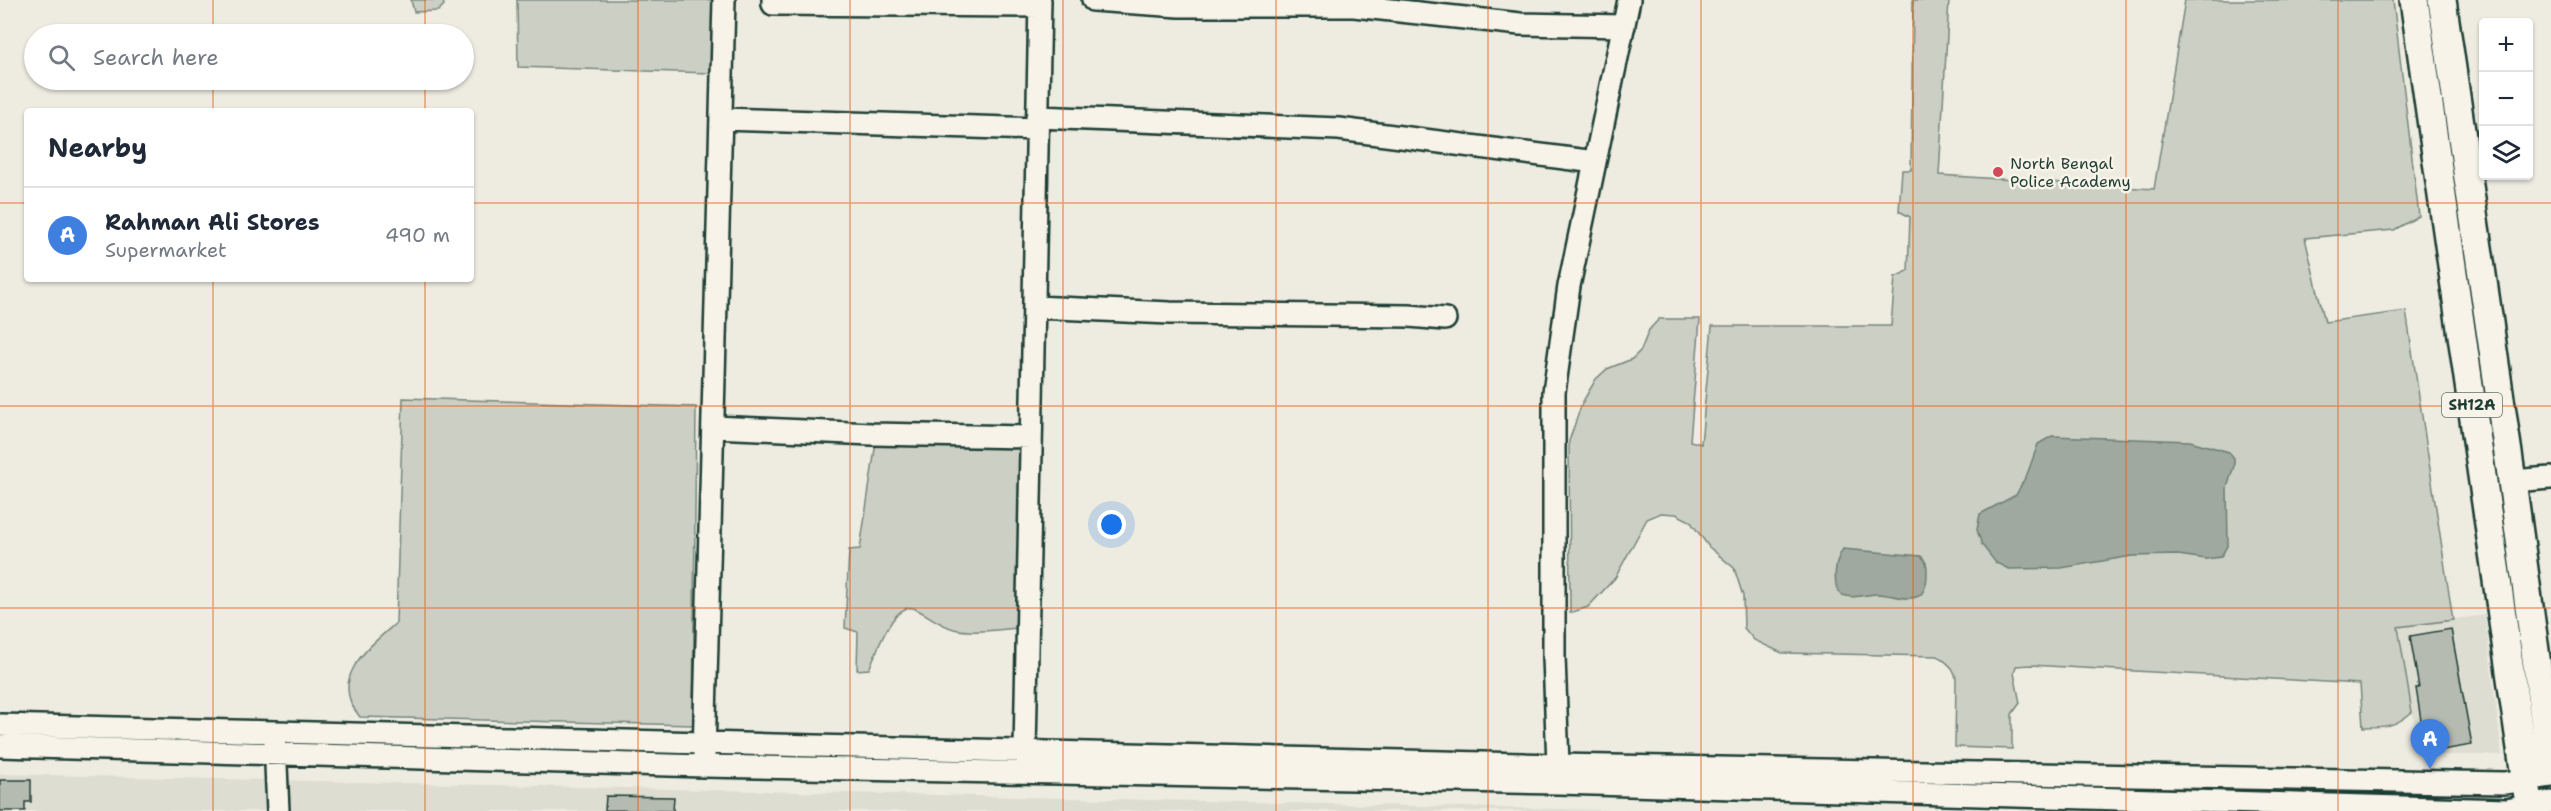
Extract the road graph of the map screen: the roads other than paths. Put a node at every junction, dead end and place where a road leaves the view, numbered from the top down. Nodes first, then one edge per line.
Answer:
1 (724, 0) edge
2 (773, 0) edge
3 (1093, 0) edge
4 (1629, 0) edge
5 (2414, 0) edge
6 (2442, 0) edge
7 (1040, 3) edge
8 (1624, 26) junction
9 (721, 119) junction
10 (1037, 123) junction
11 (1595, 162) junction
12 (1034, 307) junction
13 (1445, 319) dead end
14 (713, 427) junction
15 (1031, 437) junction
16 (2551, 478) edge
17 (2512, 481) junction
18 (0, 725) edge
19 (275, 732) junction
20 (704, 743) junction
21 (0, 746) edge
22 (1025, 751) junction
23 (275, 755) junction
24 (1558, 765) junction
25 (704, 766) junction
26 (2551, 769) edge
27 (2538, 795) edge
28 (278, 811) edge

1 - 9 street
2 - 7 street
3 - 8 street
4 - 8 street
5 - 27 main road, SH12A
6 - 17 main road, SH12A
7 - 10 street
8 - 11 street
9 - 10 street
9 - 14 street
10 - 11 street
10 - 12 street
11 - 24 street
12 - 13 street
12 - 15 street
14 - 15 street
14 - 20 street
15 - 22 street
16 - 17 street
17 - 26 main road, SH12A
18 - 19 street
19 - 20 street
19 - 23 street
20 - 22 street
20 - 25 street
21 - 23 street
22 - 24 street
23 - 25 street
23 - 28 street
24 - 27 street
25 - 27 street

